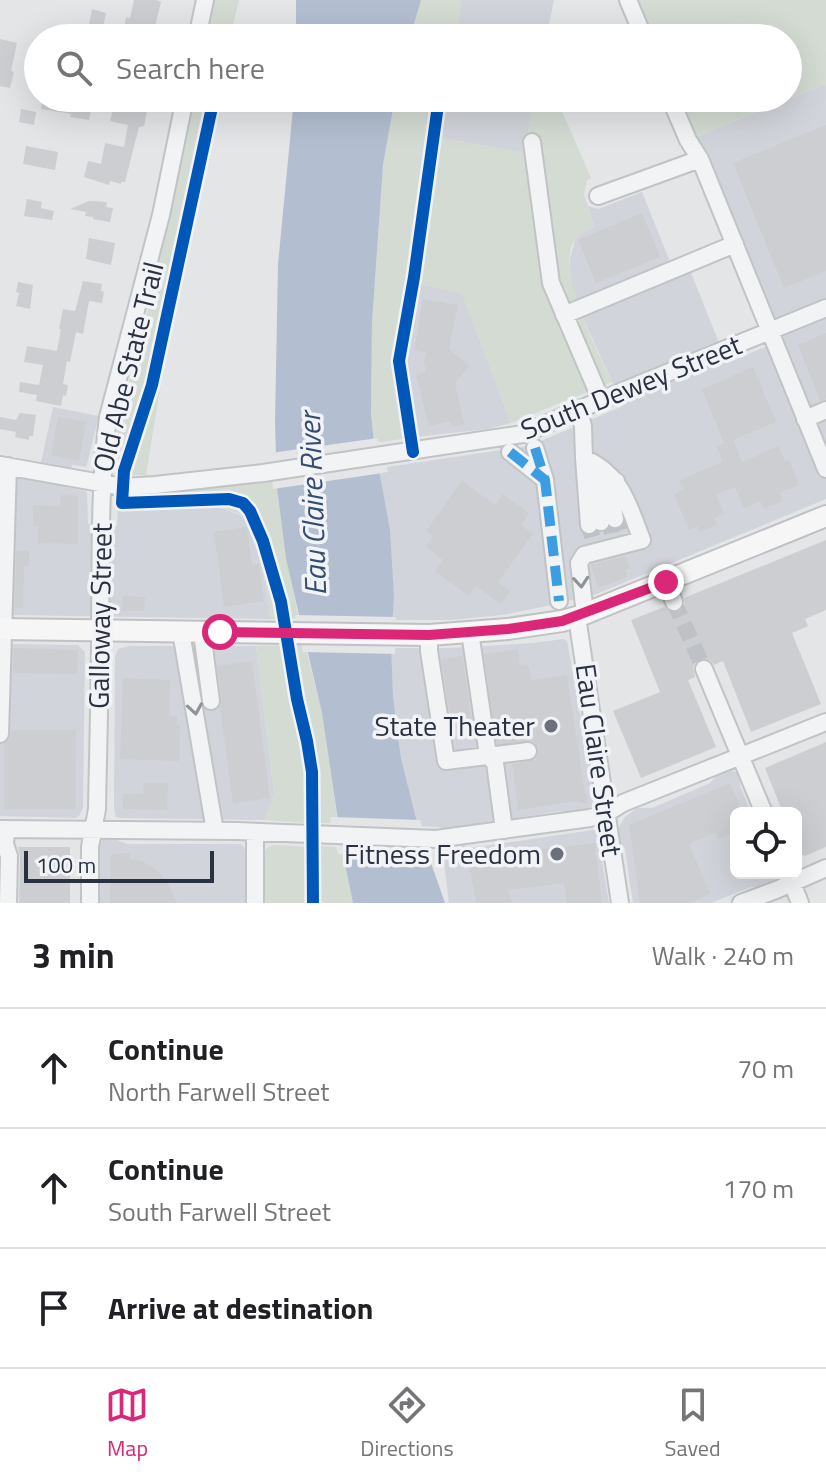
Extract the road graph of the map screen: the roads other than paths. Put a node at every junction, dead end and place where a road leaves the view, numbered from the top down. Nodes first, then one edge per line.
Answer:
1 (205, 0) edge
2 (628, 0) edge
3 (200, 24) edge
4 (638, 24) edge
5 (182, 112) edge
6 (676, 112) edge
7 (532, 142) dead end
8 (700, 159) junction
9 (598, 196) dead end
10 (735, 244) junction
11 (826, 308) edge
12 (564, 315) junction
13 (771, 331) junction
14 (601, 400) junction
15 (578, 410) junction
16 (826, 410) edge
17 (805, 419) junction
18 (535, 448) dead end
19 (510, 452) dead end
20 (4, 466) edge
21 (826, 469) edge
22 (604, 472) junction
23 (545, 480) junction
24 (102, 484) junction
25 (826, 516) edge
26 (609, 534) junction
27 (666, 582) junction
28 (559, 601) dead end
29 (674, 602) tunnel mouth
30 (581, 615) junction
31 (1, 629) edge
32 (100, 630) junction
33 (192, 632) junction
34 (470, 632) junction
35 (418, 635) junction
36 (704, 669) tunnel mouth
37 (211, 701) dead end
38 (826, 722) edge
39 (0, 734) edge
40 (528, 751) dead end
41 (488, 755) junction
42 (742, 757) junction
43 (762, 807) edge
44 (607, 813) junction
45 (3, 829) edge
46 (504, 830) junction
47 (93, 831) junction
48 (215, 831) junction
49 (255, 832) junction
50 (826, 868) edge
51 (802, 875) edge
52 (788, 879) edge
53 (790, 879) edge
54 (8, 903) edge
55 (90, 903) edge
56 (255, 903) edge
57 (620, 903) edge
58 (741, 903) edge
59 (800, 903) edge

1 - 3 street
2 - 4 street
5 - 24 street, Galloway Street
6 - 8 street
7 - 12 street
8 - 9 street
8 - 10 street
10 - 12 street
10 - 13 street
11 - 13 street, South Dewey Street
12 - 14 street
13 - 14 street, South Dewey Street
13 - 17 street
14 - 15 street, South Dewey Street
15 - 22 street
15 - 24 street, South Dewey Street
16 - 17 street
17 - 21 street
18 - 23 street
19 - 23 street
20 - 24 street, South Dewey Street
20 - 31 street
22 - 26 street
22 - 26 street
22 - 26 street
23 - 28 street
24 - 32 street, Galloway Street
25 - 27 main road
26 -> 30 street, Eau Claire Street
27 - 29 street
27 - 30 main road
30 - 34 main road
30 - 44 street, Eau Claire Street
31 - 32 main road
31 - 39 street
32 - 33 main road
32 - 47 street, Galloway Street
33 - 35 main road
33 - 37 street
33 -> 48 street
34 - 35 main road
34 - 41 street
35 - 41 street
36 - 42 street
38 - 42 street
40 - 41 street
41 - 46 street
42 - 43 street
42 - 44 street
44 - 46 street
44 - 57 street, Eau Claire Street
45 - 47 street
45 - 54 street
46 - 49 street
47 - 48 street
47 - 55 street, Galloway Street
48 - 49 street
49 - 56 street
50 - 51 street
52 - 58 street
53 - 59 street

